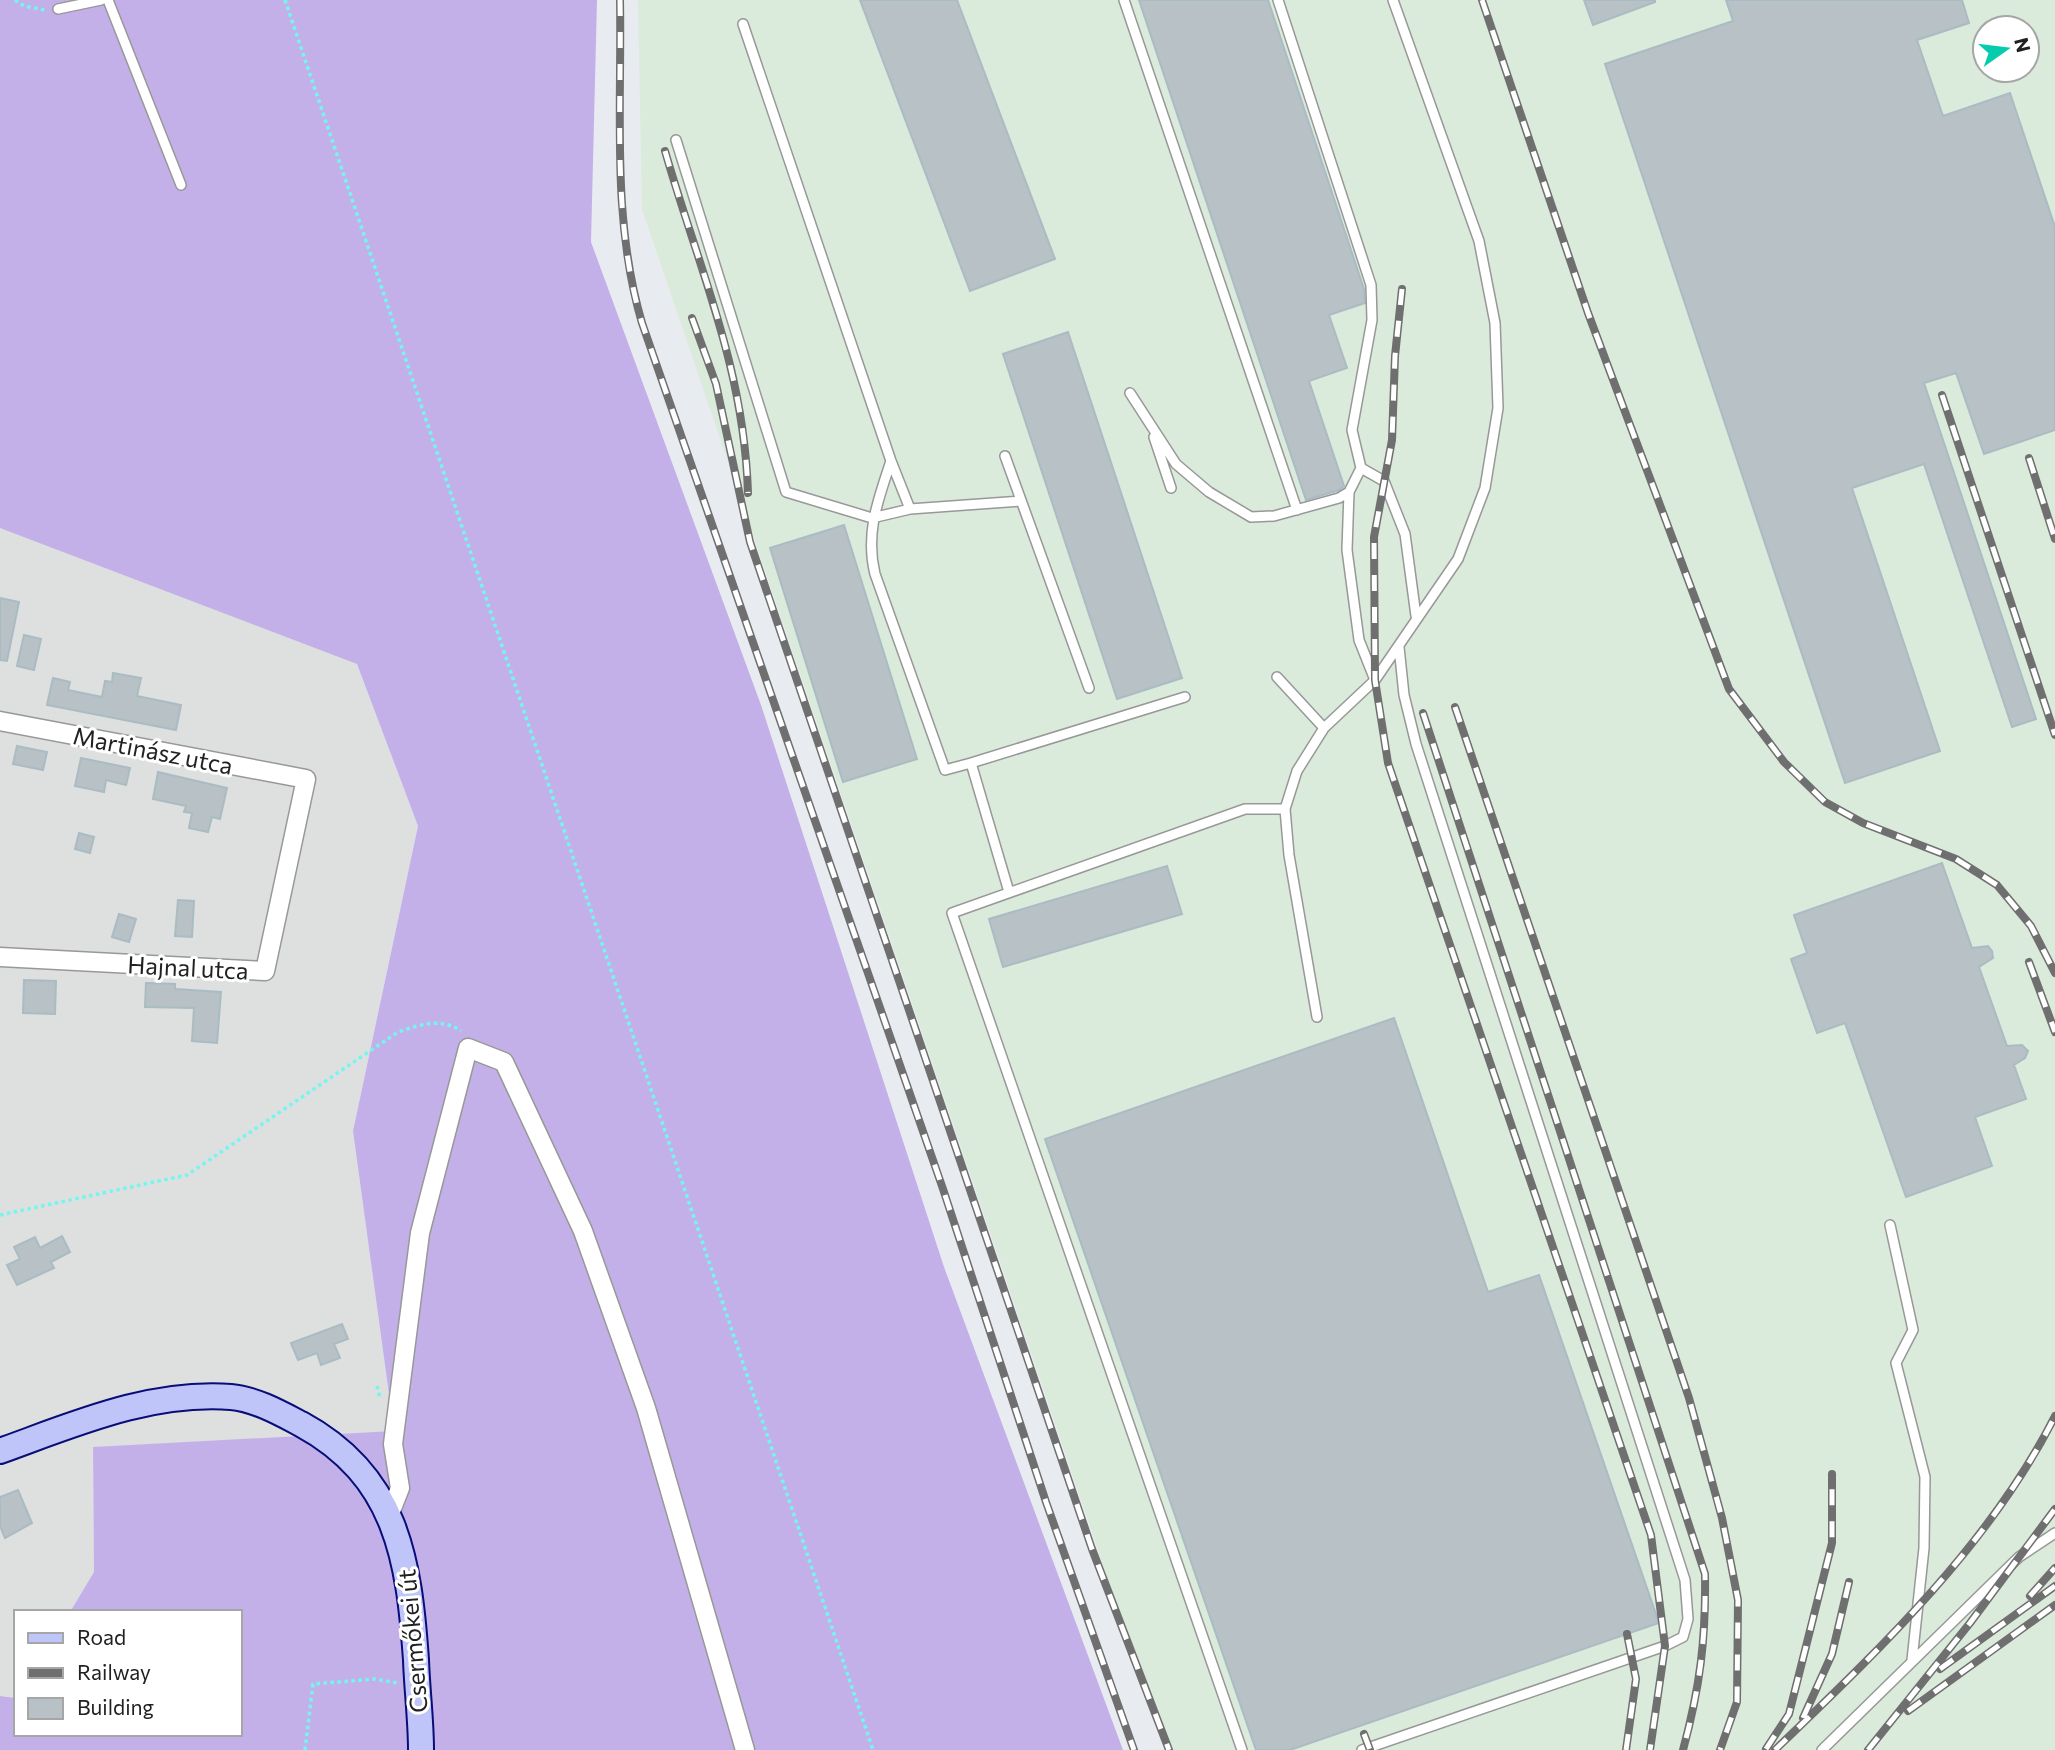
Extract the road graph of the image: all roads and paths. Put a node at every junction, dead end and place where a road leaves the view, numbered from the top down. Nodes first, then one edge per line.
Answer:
1 (15, 0) edge
2 (101, 0) edge
3 (108, 0) edge
4 (285, 0) edge
5 (1124, 0) edge
6 (1279, 0) edge
7 (1393, 0) edge
8 (58, 9) joint
9 (743, 23) dead end
10 (676, 140) dead end
11 (181, 185) dead end
12 (1130, 393) dead end
13 (1149, 422) junction
14 (1005, 456) dead end
15 (891, 461) junction
16 (1361, 468) junction
17 (1171, 488) dead end
18 (1349, 492) junction
19 (1021, 500) junction
20 (910, 509) junction
21 (1297, 510) junction
22 (872, 518) junction
23 (1416, 616) junction
24 (1399, 647) junction
25 (1277, 677) dead end
26 (1375, 680) junction
27 (1089, 688) dead end
28 (1185, 697) dead end
29 (0, 721) edge
30 (1324, 728) junction
31 (971, 763) junction
32 (306, 779) joint
33 (1285, 809) junction
34 (1009, 892) junction
35 (0, 957) edge
36 (1317, 1017) dead end
37 (468, 1048) junction
38 (0, 1215) edge
39 (1891, 1225) dead end
40 (0, 1451) edge
41 (389, 1516) junction
42 (2055, 1533) edge
43 (1913, 1660) junction
44 (417, 1687) junction
45 (305, 1750) edge
46 (421, 1750) edge
47 (746, 1750) edge
48 (873, 1750) edge
49 (1242, 1750) edge
50 (1362, 1750) edge
51 (1822, 1750) edge

1 - 8 path
2 - 8 lane
3 - 11 lane
4 - 48 path
5 - 21 lane
6 - 16 lane
7 - 23 lane
9 - 15 lane
10 - 22 lane
12 - 13 lane
13 - 17 lane
13 - 21 lane
14 - 19 lane
15 - 20 lane
15 - 22 lane
16 - 18 lane
16 - 23 lane
18 - 21 lane
18 - 26 lane
19 - 20 lane
19 - 27 lane
20 - 22 lane
22 - 31 lane
23 - 24 lane
24 - 26 lane
24 - 50 lane
25 - 30 lane
26 - 30 lane
28 - 31 lane
29 - 32 street, Martinász utca
30 - 33 lane
31 - 34 lane
32 - 35 street, Hajnal utca
33 - 34 lane
33 - 36 lane
34 - 49 lane
37 - 38 path
37 - 41 street
37 - 47 street
39 - 43 lane
40 - 41 main road, Csermőkei út
41 - 44 main road, Csermőkei út
42 - 43 lane
43 - 51 lane
44 - 45 path
44 - 46 main road, Csermőkei út

